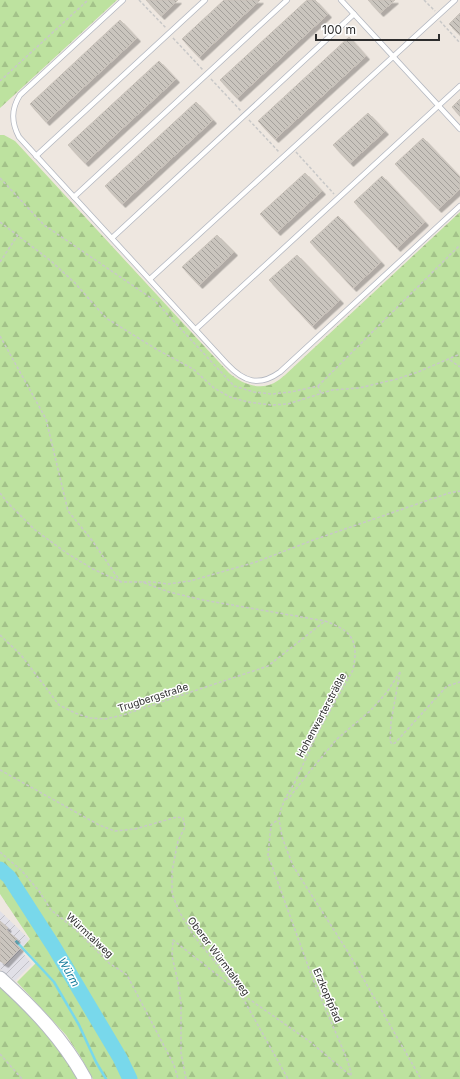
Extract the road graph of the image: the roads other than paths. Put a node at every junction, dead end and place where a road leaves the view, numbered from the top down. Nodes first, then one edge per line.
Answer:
1 (123, 0) edge
2 (205, 0) edge
3 (287, 0) edge
4 (341, 0) edge
5 (455, 0) edge
6 (354, 14) junction
7 (394, 57) junction
8 (460, 86) edge
9 (439, 106) junction
10 (460, 129) edge
11 (36, 156) junction
12 (74, 197) junction
13 (460, 206) edge
14 (112, 238) junction
15 (150, 280) junction
16 (196, 329) junction
17 (0, 978) edge
18 (85, 1079) edge

1 - 11 lane
2 - 11 lane
3 - 12 lane
4 - 6 lane
5 - 7 lane
6 - 7 lane
6 - 14 lane
7 - 9 lane
7 - 15 lane
8 - 9 lane
9 - 10 lane
9 - 16 lane
11 - 12 lane
12 - 14 lane
13 - 16 lane
14 - 15 lane
15 - 16 lane
17 - 18 main road

